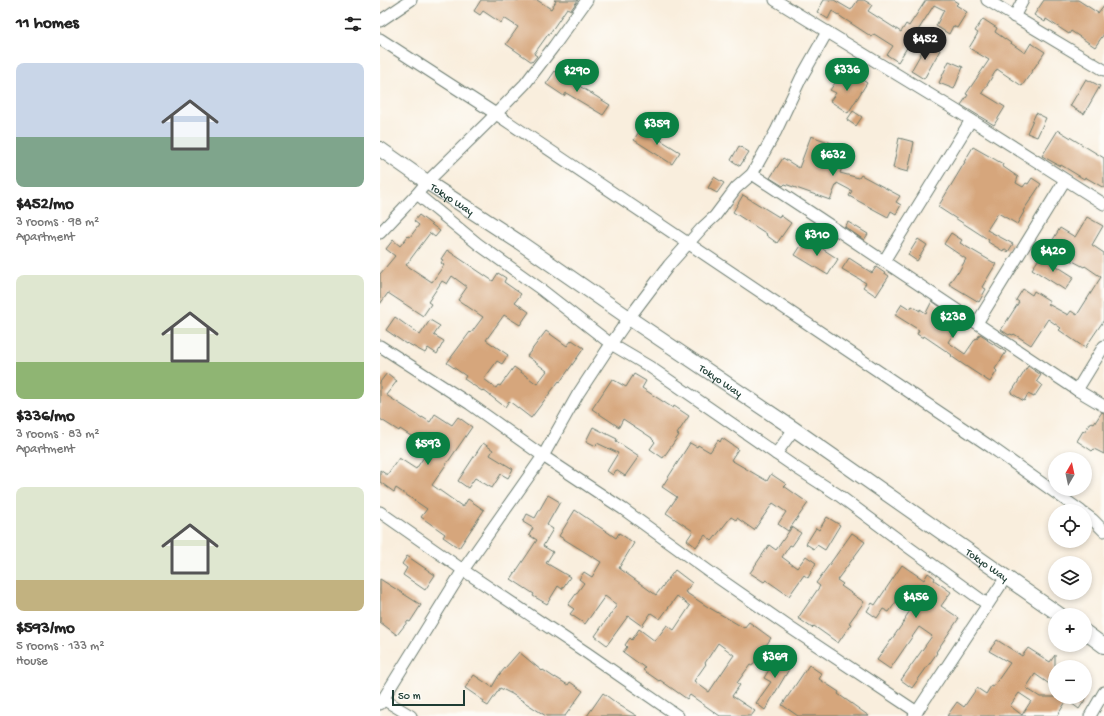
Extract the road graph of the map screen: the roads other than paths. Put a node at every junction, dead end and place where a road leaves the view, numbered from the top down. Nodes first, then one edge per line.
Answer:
1 (411, 0) edge
2 (586, 0) edge
3 (775, 0) edge
4 (987, 0) edge
5 (1023, 0) edge
6 (1014, 17) junction
7 (380, 21) edge
8 (827, 32) junction
9 (380, 39) edge
10 (1104, 70) edge
11 (496, 114) junction
12 (971, 120) junction
13 (380, 149) edge
14 (752, 174) junction
15 (1065, 180) junction
16 (427, 182) junction
17 (417, 194) junction
18 (1104, 204) edge
19 (380, 233) edge
20 (688, 244) junction
21 (884, 261) junction
22 (629, 318) junction
23 (977, 323) junction
24 (611, 344) junction
25 (380, 346) edge
26 (1104, 346) edge
27 (1077, 390) junction
28 (1104, 406) edge
29 (794, 429) junction
30 (776, 454) junction
31 (543, 456) junction
32 (1071, 504) edge
33 (380, 512) edge
34 (1092, 519) edge
35 (1104, 531) edge
36 (463, 570) junction
37 (1006, 577) junction
38 (988, 604) junction
39 (1050, 608) edge
40 (1092, 637) edge
41 (1104, 646) edge
42 (1104, 692) edge
43 (382, 701) edge
44 (915, 714) edge
45 (411, 716) edge
46 (678, 716) edge
47 (1090, 716) edge

1 - 7 street
2 - 11 street
3 - 8 street
4 - 6 street
5 - 6 street
6 - 10 street
8 - 12 street
8 - 14 street
9 - 11 street
11 - 16 street
11 - 20 street
12 - 15 street
12 - 21 street
13 - 16 main road, Tokyo Way
14 - 20 street
14 - 21 street
15 - 18 street
15 - 23 street
16 - 17 street
16 - 22 main road, Tokyo Way
17 - 19 street
17 - 24 street
20 - 22 street
20 - 32 street
21 - 23 street
22 - 24 street
22 - 29 main road, Tokyo Way
23 - 27 street
24 - 30 street
24 - 31 street
25 - 31 street
26 - 27 street
27 - 28 street
29 - 30 street
29 - 37 main road, Tokyo Way
30 - 38 street
31 - 36 street
31 - 44 street
33 - 36 street
34 - 35 street
36 - 43 street
36 - 46 street
37 - 38 street
37 - 39 main road, Tokyo Way
38 - 44 street
40 - 41 main road
42 - 47 street
43 - 45 street

